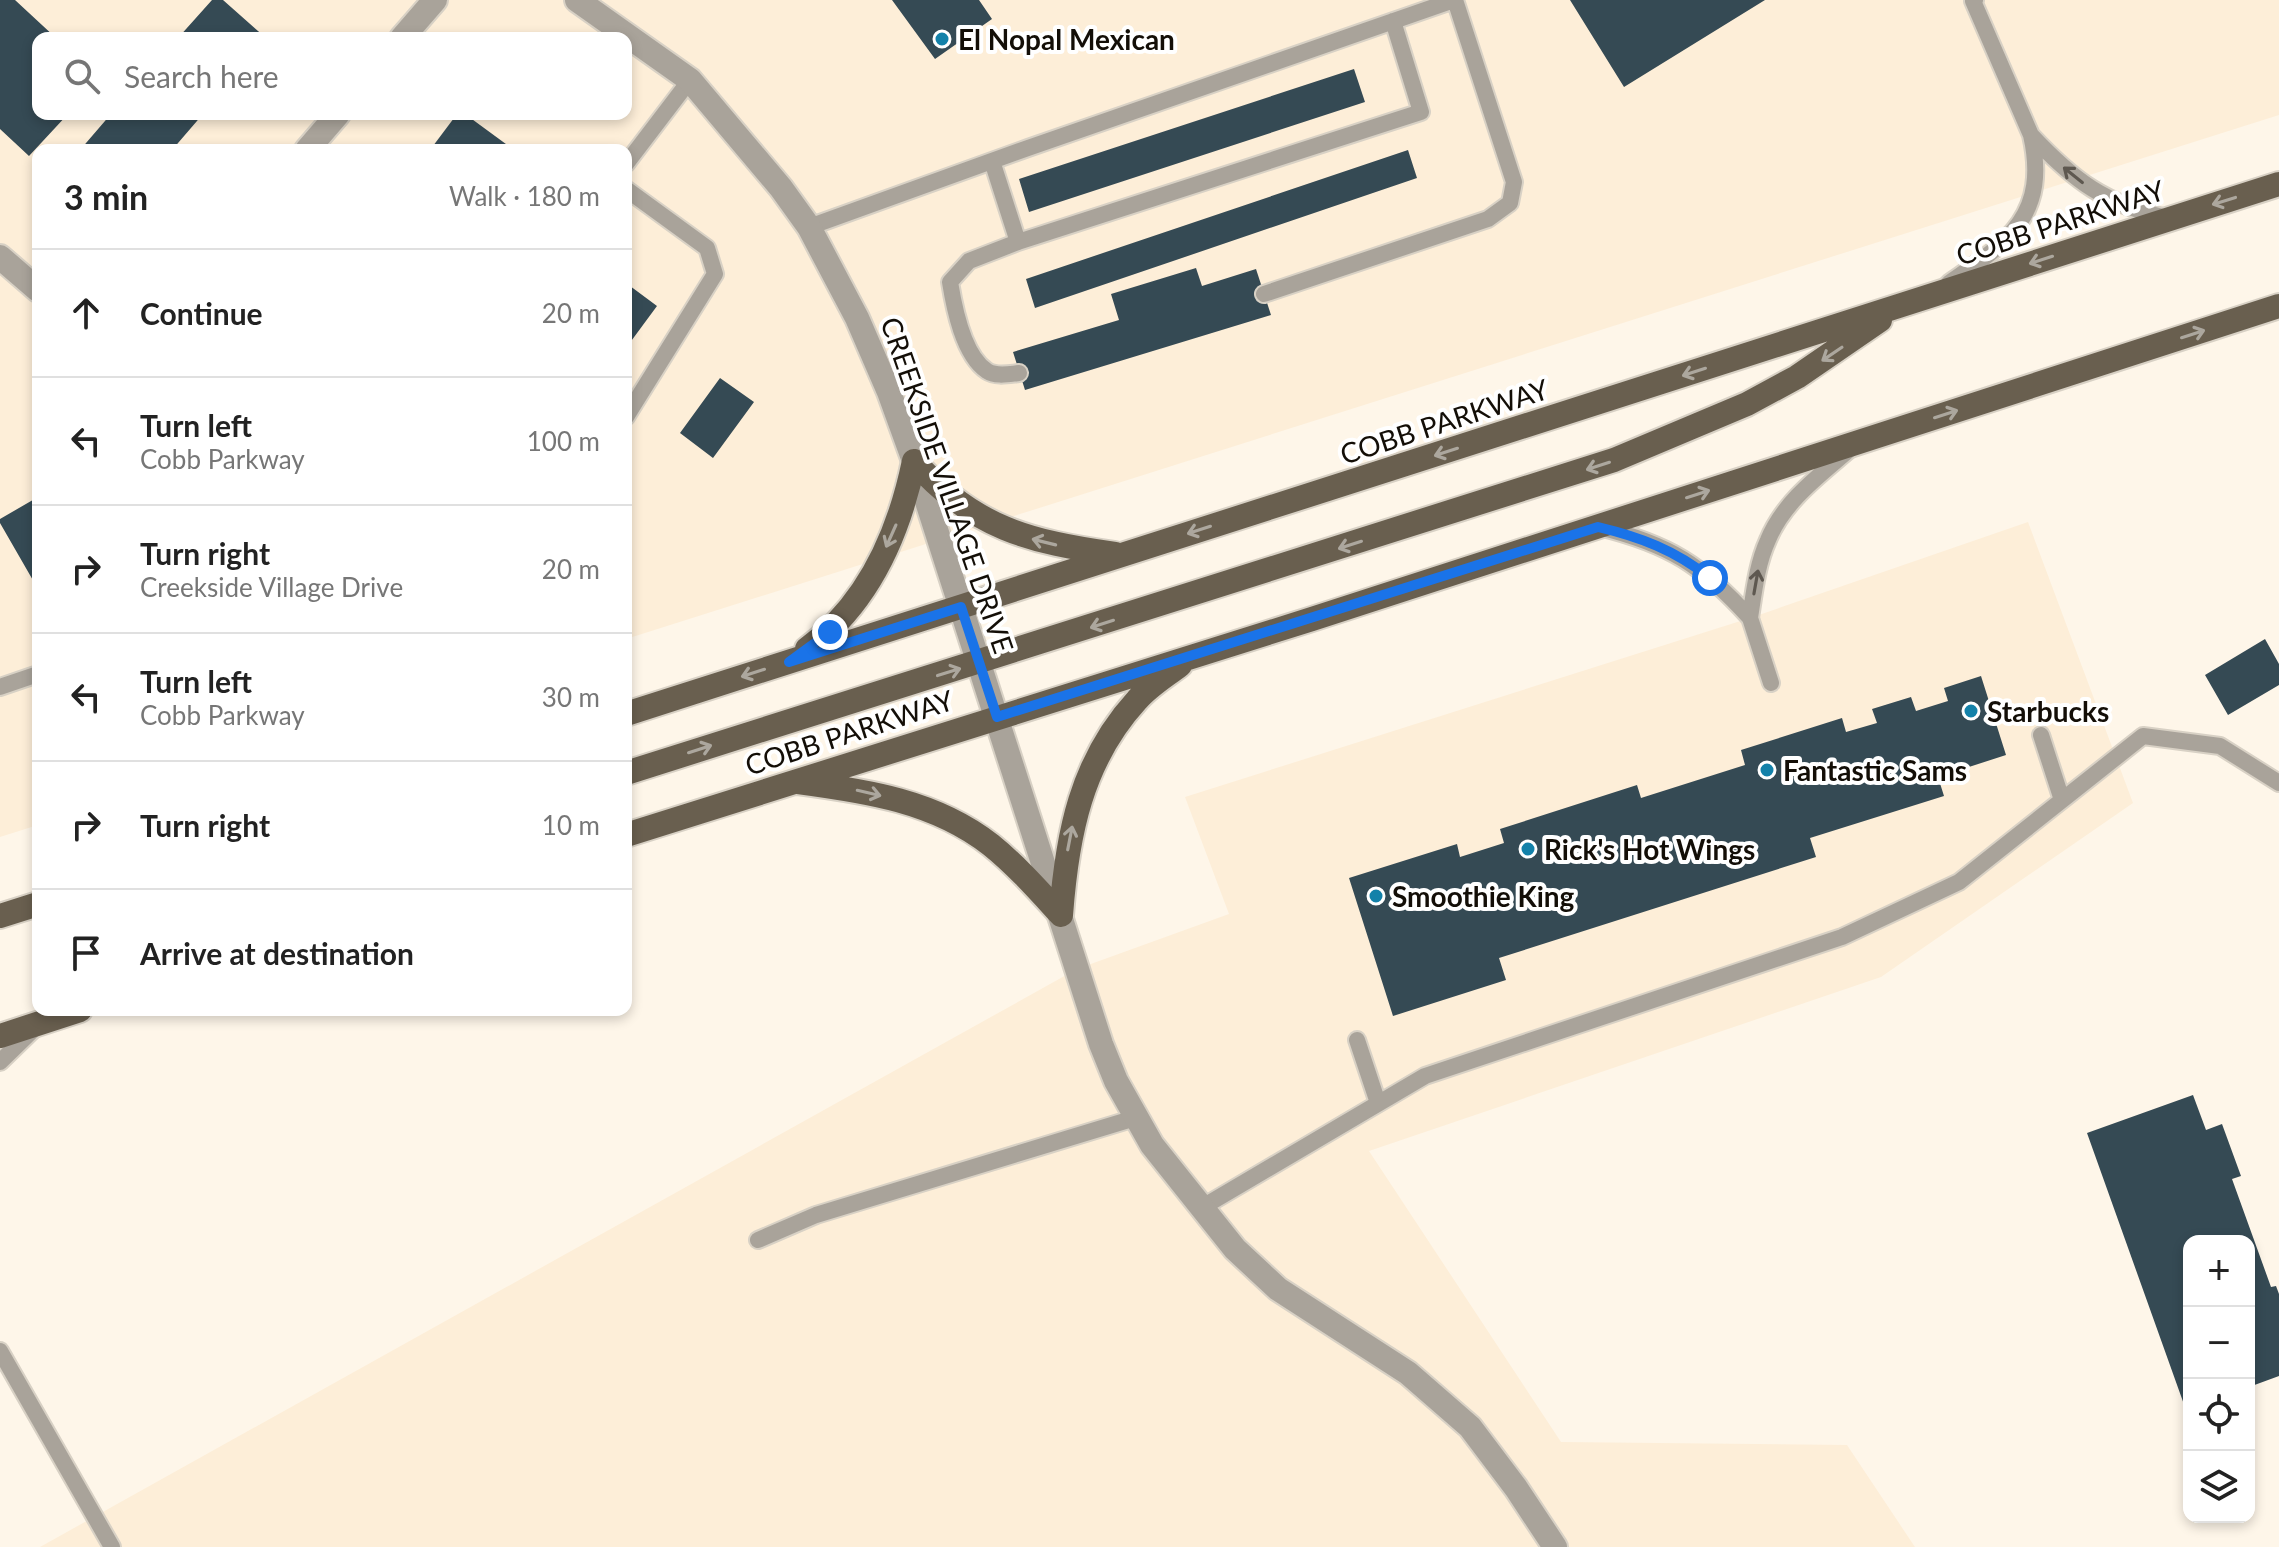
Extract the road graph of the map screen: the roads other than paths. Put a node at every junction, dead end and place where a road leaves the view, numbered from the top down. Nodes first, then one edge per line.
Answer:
1 (435, 0) edge
2 (577, 0) edge
3 (1455, 0) edge
4 (1975, 0) edge
5 (1393, 21) junction
6 (407, 32) edge
7 (622, 32) edge
8 (632, 39) edge
9 (690, 80) junction
10 (333, 120) edge
11 (2031, 135) junction
12 (312, 144) edge
13 (632, 156) edge
14 (992, 161) junction
15 (2279, 184) edge
16 (632, 193) edge
17 (2168, 218) junction
18 (809, 227) junction
19 (1018, 242) junction
20 (0, 257) edge
21 (32, 285) edge
22 (1264, 294) dead end
23 (1929, 297) junction
24 (2279, 306) edge
25 (1895, 309) junction
26 (1019, 373) dead end
27 (632, 407) edge
28 (1857, 443) junction
29 (914, 461) junction
30 (1598, 527) junction
31 (1121, 555) junction
32 (961, 607) junction
33 (1750, 618) junction
34 (1192, 656) junction
35 (789, 662) junction
36 (979, 662) junction
37 (32, 676) edge
38 (1771, 683) dead end
39 (2, 684) edge
40 (632, 712) edge
41 (997, 717) junction
42 (2041, 735) dead end
43 (632, 771) edge
44 (792, 781) junction
45 (2279, 783) edge
46 (2062, 800) junction
47 (632, 833) edge
48 (32, 906) edge
49 (1061, 915) junction
50 (0, 916) edge
51 (61, 1016) edge
52 (39, 1023) junction
53 (0, 1036) edge
54 (1357, 1040) dead end
55 (0, 1062) edge
56 (1378, 1103) junction
57 (1135, 1118) junction
58 (1201, 1208) junction
59 (758, 1240) dead end
60 (0, 1351) edge
61 (112, 1547) edge
62 (1555, 1547) edge

1 - 6 street
2 - 7 street, CREEKSIDE VILLAGE DRIVE
3 - 5 lane
3 - 22 lane
4 - 11 lane
5 - 14 lane
5 - 19 lane
8 - 9 street, CREEKSIDE VILLAGE DRIVE
9 - 13 lane
9 - 18 street, CREEKSIDE VILLAGE DRIVE
10 - 12 street
17 -> 11 lane
11 - 23 lane
14 - 18 lane
14 - 19 lane
15 -> 17 main road, COBB PARKWAY
16 - 27 lane
17 -> 23 main road, COBB PARKWAY
18 - 29 street, CREEKSIDE VILLAGE DRIVE
19 - 26 lane
20 - 21 street
23 - 25 main road, COBB PARKWAY
28 -> 24 main road, COBB PARKWAY
25 -> 31 main road, COBB PARKWAY
25 -> 36 main road
30 -> 28 main road, COBB PARKWAY
33 -> 28 lane
31 -> 29 main road
29 - 32 street, CREEKSIDE VILLAGE DRIVE
29 -> 35 main road
30 - 33 lane
30 - 34 main road, COBB PARKWAY
31 - 32 main road, COBB PARKWAY
32 - 35 main road, COBB PARKWAY
32 - 36 street, CREEKSIDE VILLAGE DRIVE
33 - 38 lane
34 - 41 main road, COBB PARKWAY
49 -> 34 main road
35 -> 40 main road, COBB PARKWAY
36 - 41 street, CREEKSIDE VILLAGE DRIVE
43 -> 36 main road
37 - 39 lane
41 - 44 main road, COBB PARKWAY
41 - 49 street, CREEKSIDE VILLAGE DRIVE
42 - 46 lane
44 - 47 main road, COBB PARKWAY
44 -> 49 main road
45 - 46 lane
46 - 56 lane
48 - 50 main road
49 - 57 street, CREEKSIDE VILLAGE DRIVE
51 - 52 main road
52 - 53 main road
52 - 55 lane
54 - 56 lane
56 - 58 lane
57 - 58 street, CREEKSIDE VILLAGE DRIVE
57 - 59 lane
58 - 62 street, CREEKSIDE VILLAGE DRIVE
60 - 61 lane

